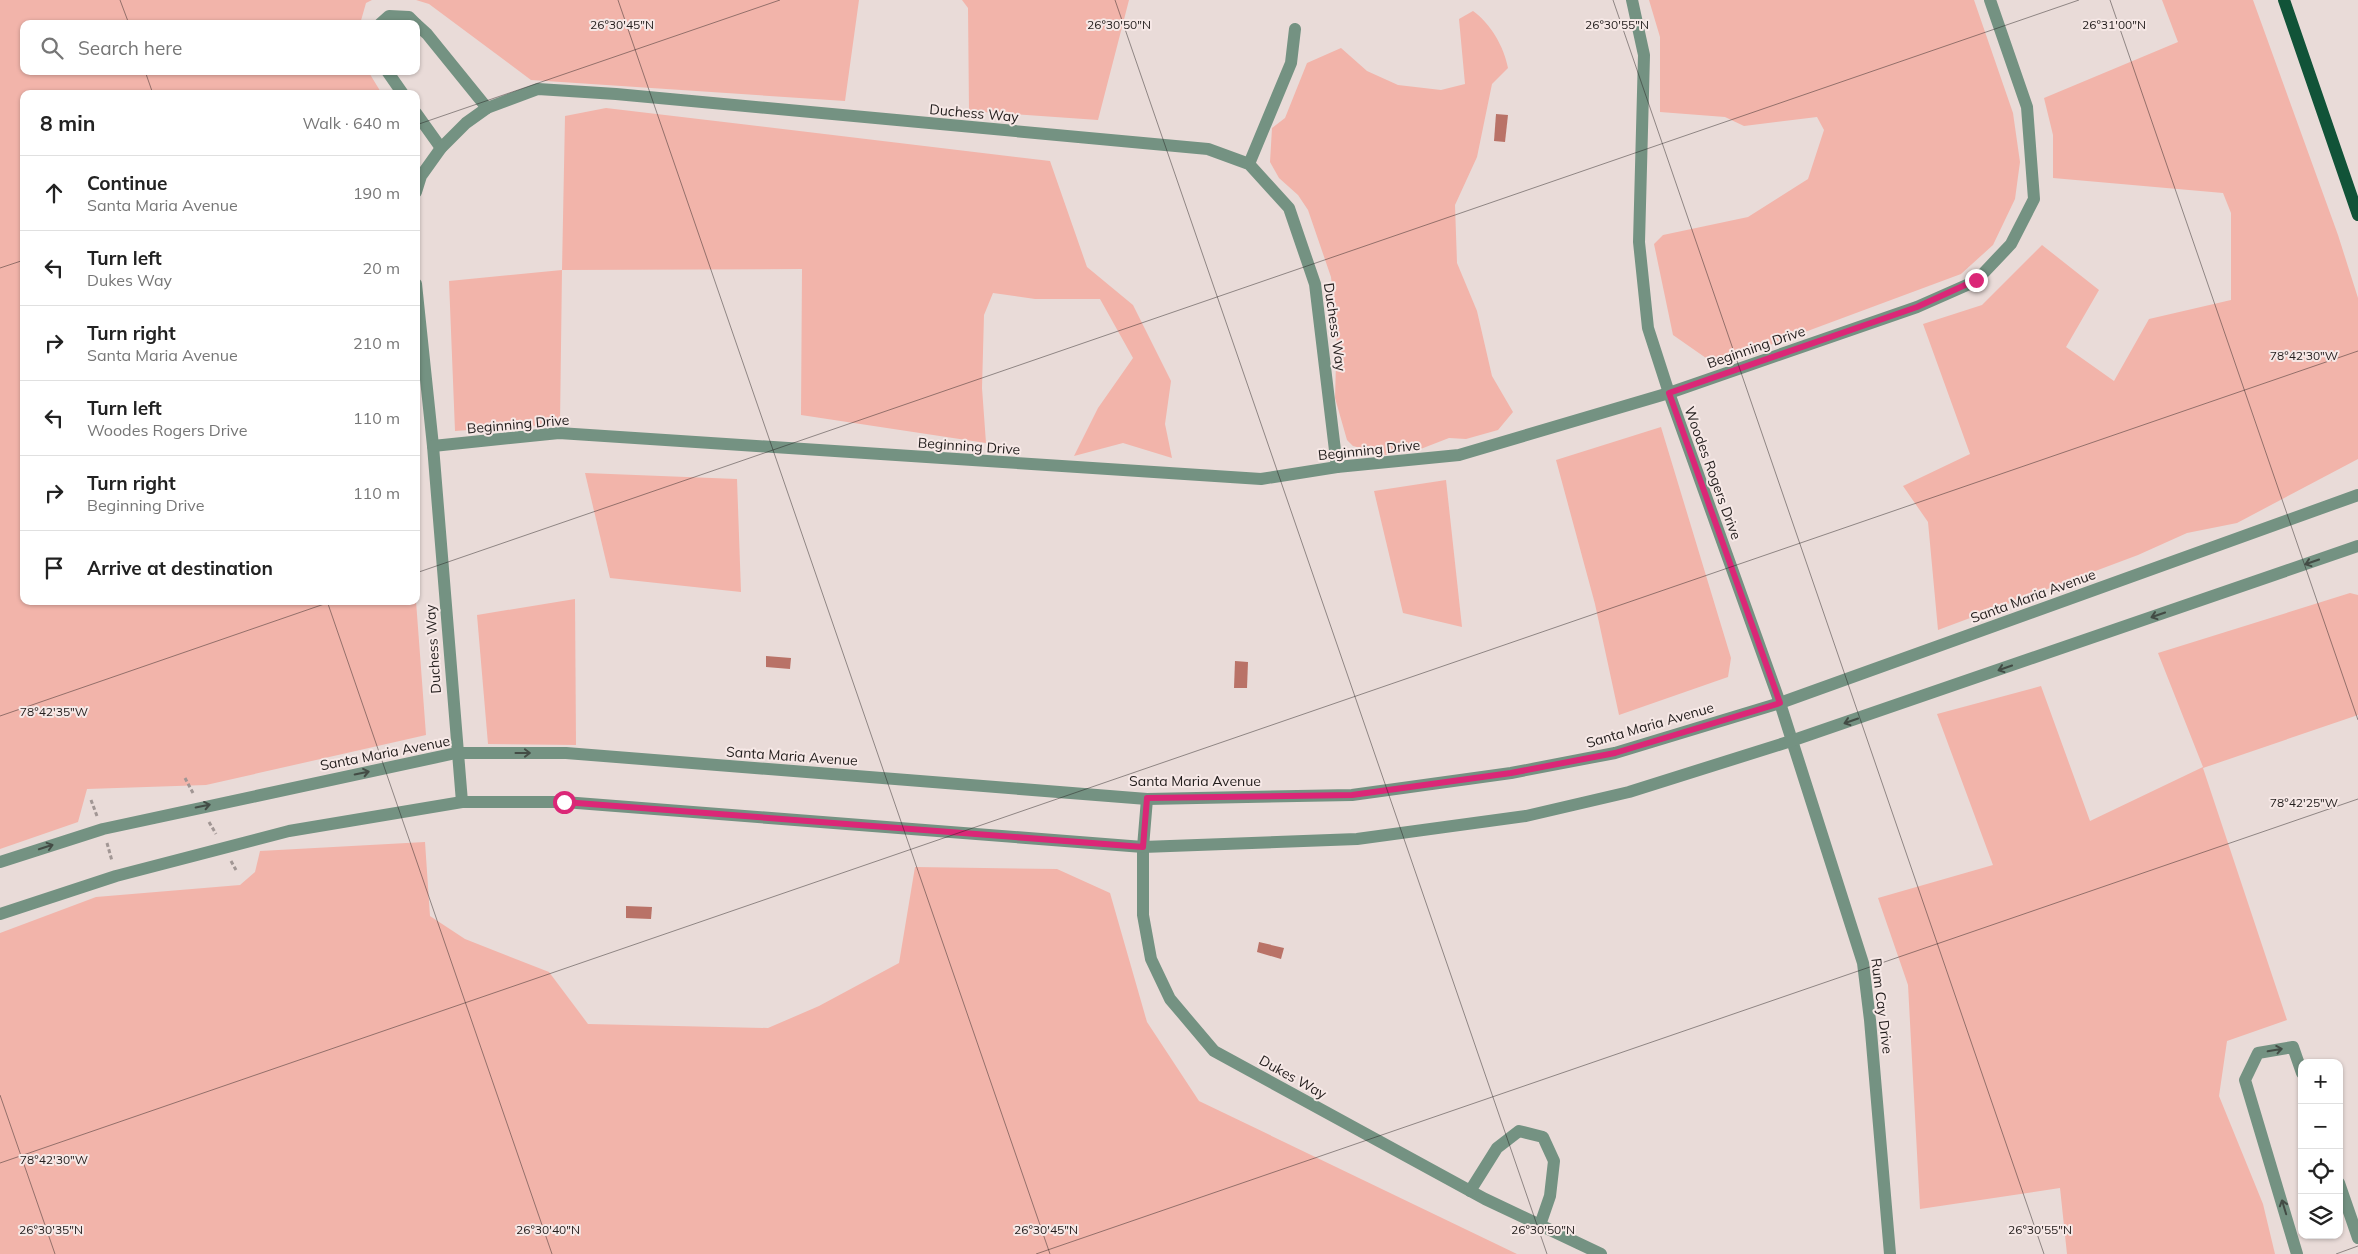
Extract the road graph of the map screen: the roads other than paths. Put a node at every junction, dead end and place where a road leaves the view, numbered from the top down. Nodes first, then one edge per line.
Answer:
1 (1632, 0) edge
2 (1990, 0) edge
3 (2284, 0) edge
4 (384, 20) edge
5 (411, 20) edge
6 (420, 28) edge
7 (1294, 29) dead end
8 (390, 75) edge
9 (400, 90) edge
10 (487, 108) junction
11 (420, 118) edge
12 (441, 148) junction
13 (1249, 164) junction
14 (420, 179) edge
15 (2358, 215) edge
16 (420, 322) edge
17 (1669, 393) junction
18 (433, 446) junction
19 (1337, 467) junction
20 (2358, 495) edge
21 (2358, 546) edge
22 (1780, 703) junction
23 (1791, 741) junction
24 (456, 753) junction
25 (1147, 798) junction
26 (462, 802) junction
27 (1143, 847) junction
28 (0, 862) edge
29 (0, 914) edge
30 (2298, 1061) edge
31 (1470, 1191) junction
32 (2343, 1194) edge
33 (1540, 1225) junction
34 (2358, 1238) edge
35 (1601, 1254) edge
36 (1890, 1254) edge
37 (2297, 1254) edge

1 - 17 street, Woodes Rogers Drive
2 - 17 street, Beginning Drive
3 - 15 main road
4 - 5 street
6 - 10 street
7 - 13 street
8 - 9 street
10 - 12 street, Duchess Way
10 - 13 street, Duchess Way
11 - 12 street
12 - 14 street, Duchess Way
13 - 19 street, Duchess Way
16 - 18 street, Duchess Way
17 - 19 street, Beginning Drive
17 - 22 street, Woodes Rogers Drive
18 - 19 street, Beginning Drive
18 - 24 street, Duchess Way
20 - 22 street, Santa Maria Avenue
21 -> 23 street
22 - 23 street, Woodes Rogers Drive
22 - 25 street, Santa Maria Avenue
23 - 27 street
23 - 36 street, Rum Cay Drive
24 -> 25 street, Santa Maria Avenue
24 - 26 street, Duchess Way
28 -> 24 street, Santa Maria Avenue
25 - 27 street, Dukes Way
26 - 27 street
26 - 29 street
27 - 31 street, Dukes Way
37 -> 30 street
31 - 33 street, Dukes Way
31 - 33 street
32 - 34 street
33 - 35 street, Dukes Way

